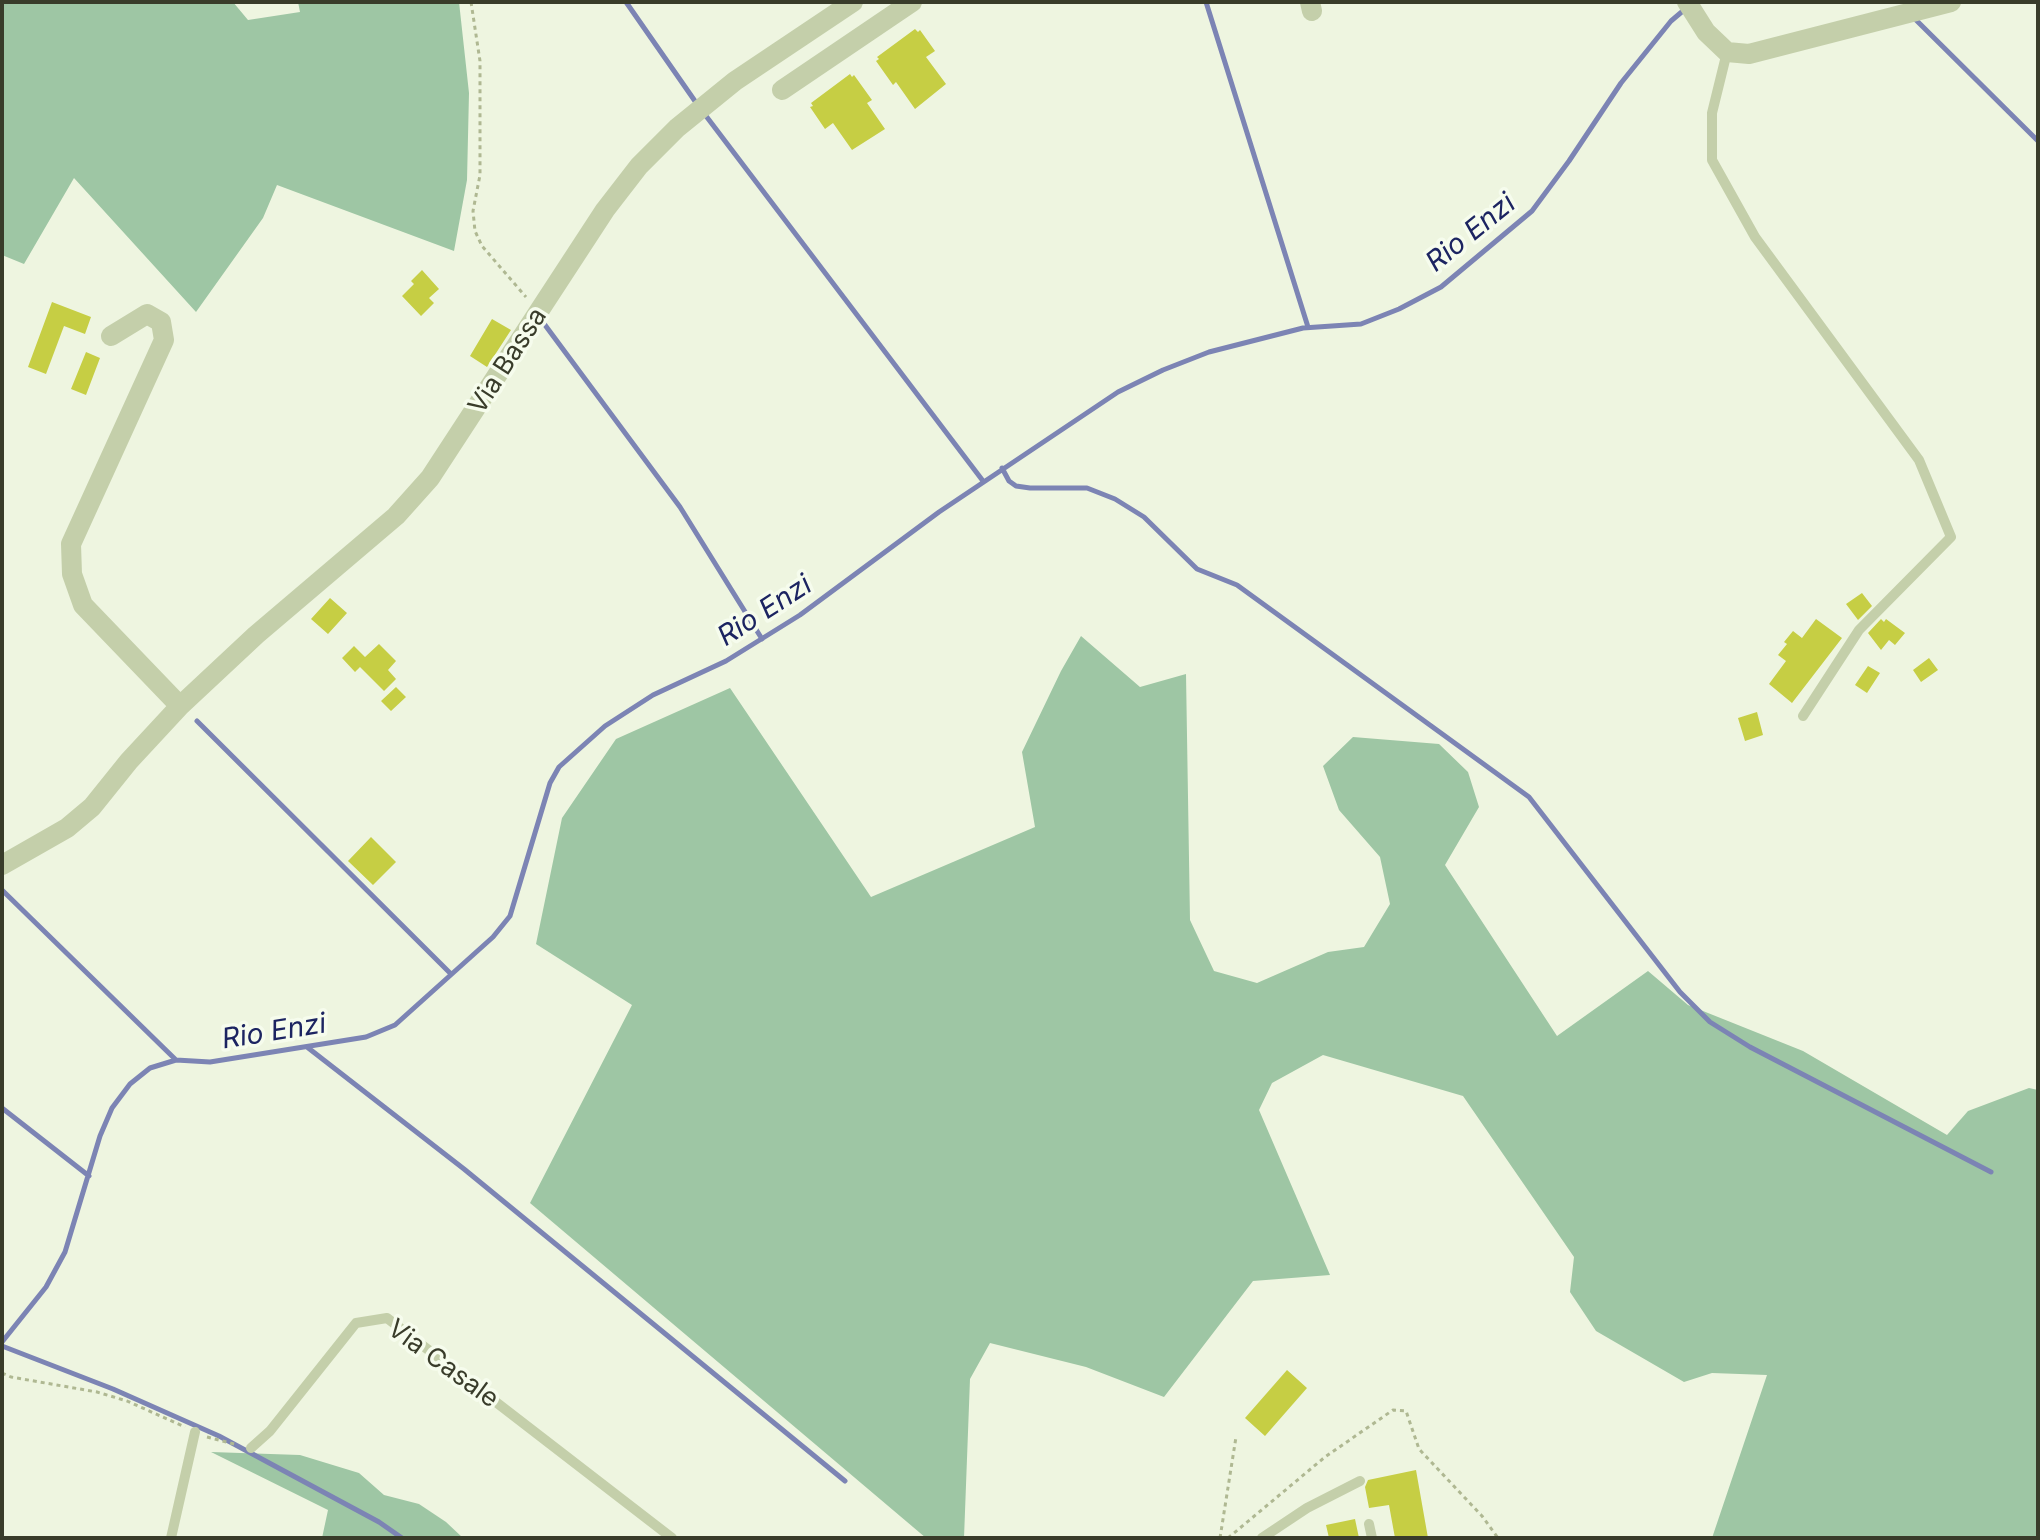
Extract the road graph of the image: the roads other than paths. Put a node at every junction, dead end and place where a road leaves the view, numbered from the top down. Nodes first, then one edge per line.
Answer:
1 (853, 2) edge
2 (912, 2) edge
3 (1951, 2) edge
4 (1688, 6) edge
5 (831, 17) junction
6 (848, 44) junction
7 (1727, 52) junction
8 (782, 90) dead end
9 (111, 336) dead end
10 (180, 706) junction
11 (1803, 716) dead end
12 (2, 865) edge
13 (195, 1432) road end
14 (251, 1448) road end
15 (1360, 1481) dead end
16 (1369, 1524) dead end
17 (1264, 1537) edge
18 (171, 1538) edge
19 (672, 1538) edge
20 (1372, 1538) edge

1 - 5 street, Via Bassa
2 - 6 street
3 - 7 street
4 - 7 street
5 - 6 street
5 - 10 street, Via Bassa
6 - 8 street
7 - 11 lane
9 - 10 street
10 - 12 street, Via Bassa
13 - 18 lane
14 - 19 lane, Via Casale
15 - 17 lane
16 - 20 lane

